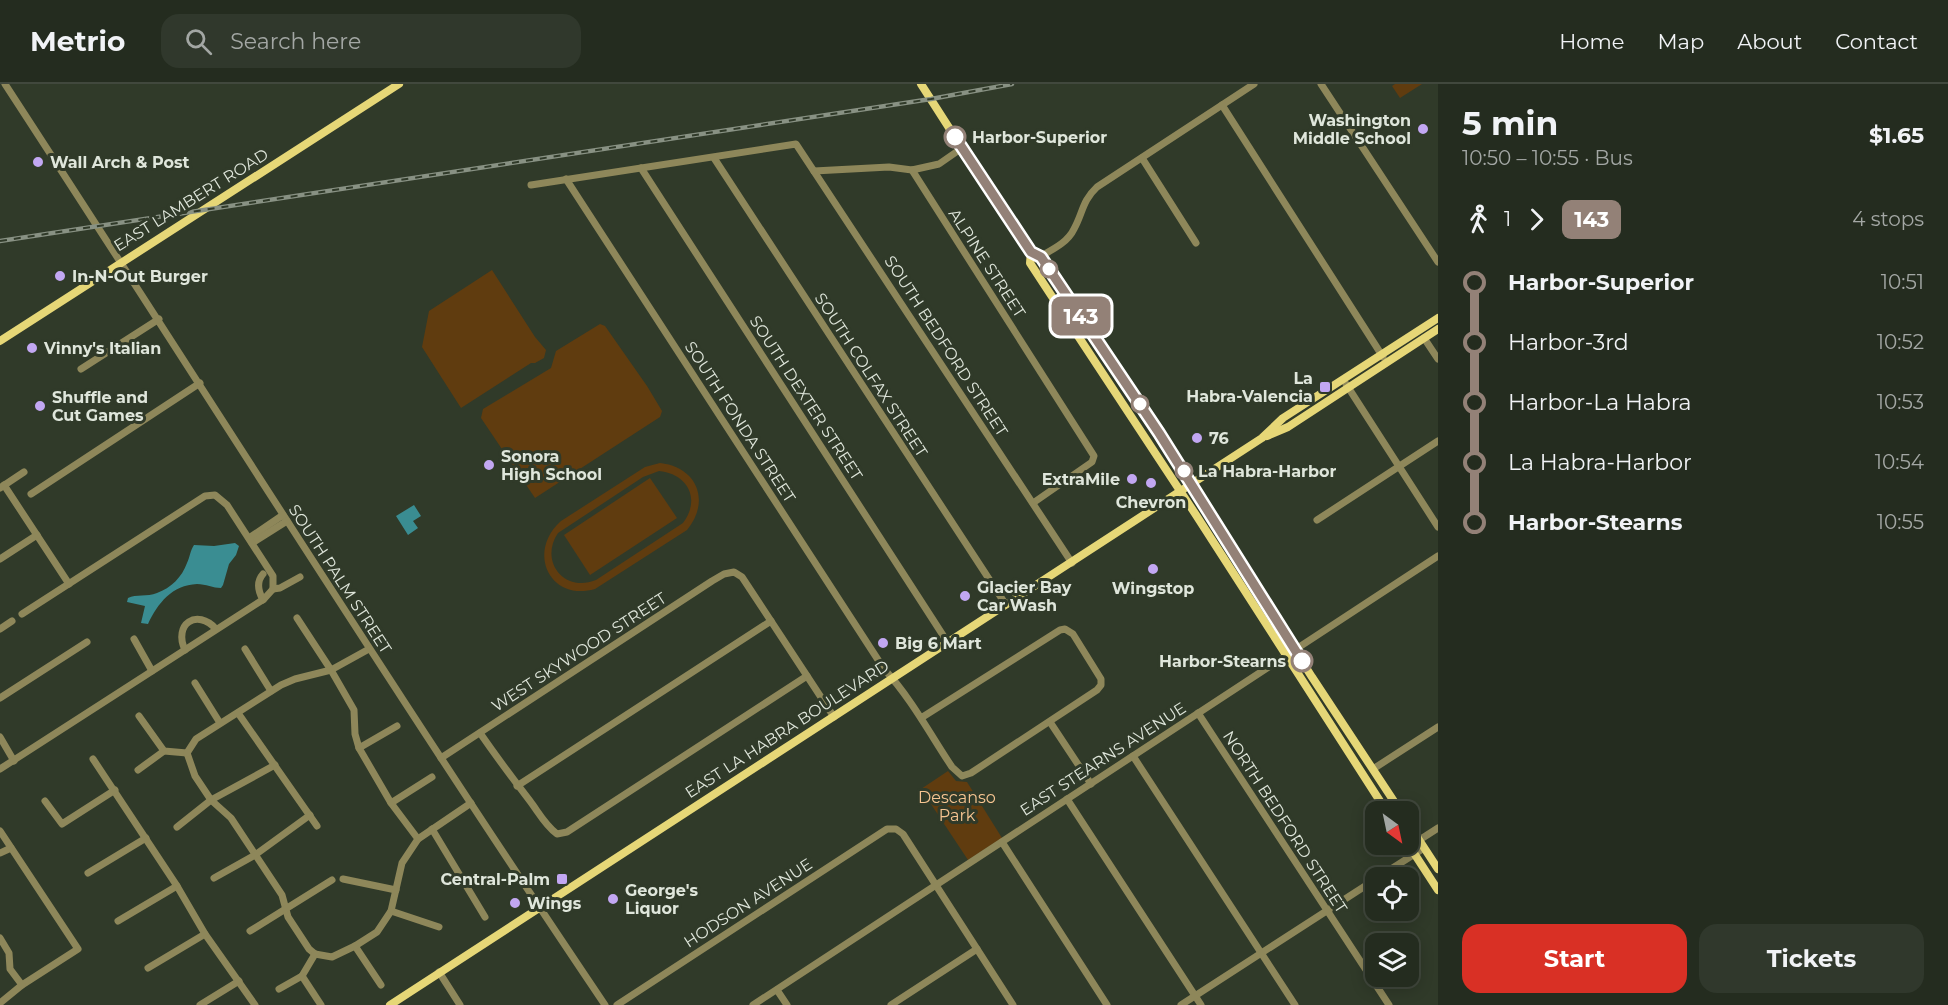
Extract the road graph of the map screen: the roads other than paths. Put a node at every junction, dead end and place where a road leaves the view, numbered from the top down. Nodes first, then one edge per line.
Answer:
1 (5, 84) edge
2 (399, 84) edge
3 (921, 84) edge
4 (1254, 84) edge
5 (1321, 84) edge
6 (1222, 105) junction
7 (962, 148) junction
8 (714, 158) junction
9 (1142, 158) junction
10 (641, 168) junction
11 (912, 170) junction
12 (814, 171) junction
13 (566, 179) junction
14 (531, 185) dead end
15 (1196, 243) dead end
16 (1031, 252) junction
17 (1041, 257) junction
18 (121, 262) junction
19 (1438, 262) edge
20 (1030, 263) junction
21 (1438, 318) edge
22 (159, 320) junction
23 (1438, 329) edge
24 (1424, 338) junction
25 (0, 341) edge
26 (1384, 358) junction
27 (1438, 359) edge
28 (81, 369) dead end
29 (200, 383) junction
30 (1345, 384) junction
31 (1438, 441) edge
32 (1399, 466) junction
33 (24, 472) dead end
34 (1192, 484) junction
35 (2, 486) edge
36 (1180, 491) junction
37 (31, 494) dead end
38 (1033, 503) junction
39 (285, 518) junction
40 (1317, 520) dead end
41 (1438, 527) edge
42 (37, 535) junction
43 (251, 540) junction
44 (1438, 556) edge
45 (0, 559) edge
46 (1072, 563) junction
47 (262, 573) dead end
48 (300, 577) dead end
49 (69, 584) junction
50 (273, 589) junction
51 (263, 600) junction
52 (1006, 605) junction
53 (22, 614) dead end
54 (297, 618) dead end
55 (12, 621) dead end
56 (771, 621) junction
57 (218, 628) junction
58 (0, 629) edge
59 (134, 639) dead end
60 (87, 642) dead end
61 (948, 643) junction
62 (369, 648) junction
63 (245, 649) dead end
64 (184, 650) junction
65 (1295, 650) junction
66 (1286, 655) junction
67 (331, 670) junction
68 (152, 671) junction
69 (807, 676) junction
70 (892, 678) junction
71 (195, 683) dead end
72 (272, 691) junction
73 (0, 698) edge
74 (238, 713) junction
75 (1198, 713) junction
76 (139, 716) dead end
77 (834, 717) junction
78 (921, 718) junction
79 (1050, 722) junction
80 (220, 723) junction
81 (397, 726) dead end
82 (1438, 727) edge
83 (480, 733) junction
84 (0, 736) edge
85 (359, 748) junction
86 (164, 751) junction
87 (187, 753) junction
88 (1133, 756) junction
89 (441, 758) junction
90 (93, 759) dead end
91 (14, 761) junction
92 (275, 765) junction
93 (1373, 769) junction
94 (0, 770) edge
95 (138, 770) dead end
96 (432, 777) dead end
97 (1091, 784) junction
98 (517, 786) junction
99 (115, 790) junction
100 (1067, 799) junction
101 (211, 800) junction
102 (45, 801) dead end
103 (1381, 801) edge
104 (1394, 801) edge
105 (391, 803) junction
106 (471, 803) junction
107 (310, 815) junction
108 (317, 826) dead end
109 (177, 827) dead end
110 (1438, 828) edge
111 (432, 829) junction
112 (0, 831) edge
113 (146, 838) junction
114 (418, 839) junction
115 (1419, 840) edge
116 (1002, 842) junction
117 (1422, 844) junction
118 (1419, 845) edge
119 (10, 848) junction
120 (0, 853) edge
121 (255, 855) junction
122 (1403, 855) edge
123 (1416, 855) edge
124 (1389, 867) edge
125 (1438, 869) edge
126 (88, 873) dead end
127 (214, 878) dead end
128 (343, 879) dead end
129 (332, 880) dead end
130 (1365, 885) edge
131 (177, 886) junction
132 (937, 886) junction
133 (396, 890) junction
134 (1438, 890) edge
135 (541, 907) junction
136 (286, 909) junction
137 (1326, 910) junction
138 (391, 911) junction
139 (485, 917) dead end
140 (118, 921) dead end
141 (439, 927) dead end
142 (249, 931) dead end
143 (205, 934) junction
144 (0, 938) edge
145 (355, 946) junction
146 (977, 949) junction
147 (1261, 953) junction
148 (315, 954) junction
149 (148, 968) dead end
150 (439, 972) junction
151 (302, 975) junction
152 (239, 981) junction
153 (22, 985) junction
154 (381, 985) dead end
155 (279, 989) dead end
156 (777, 990) junction
157 (1195, 996) junction
158 (0, 1003) edge
159 (200, 1005) edge
160 (255, 1005) edge
161 (321, 1005) edge
162 (390, 1005) edge
163 (460, 1005) edge
164 (605, 1005) edge
165 (617, 1005) edge
166 (753, 1005) edge
167 (787, 1005) edge
168 (891, 1005) edge
169 (1013, 1005) edge
170 (1107, 1005) edge
171 (1181, 1005) edge
172 (1201, 1005) edge
173 (1295, 1005) edge
174 (1389, 1005) edge

1 - 18 street, SOUTH PALM STREET
2 - 18 main road, EAST LAMBERT ROAD
3 - 7 main road
4 - 6 street
5 - 19 street
6 - 9 street
6 - 26 street
7 - 11 street
7 - 16 main road
8 - 10 street
8 - 12 street, SOUTH BEDFORD STREET
8 - 52 street, SOUTH COLFAX STREET
9 - 15 street
9 - 17 street
10 - 13 street
10 - 61 street, SOUTH DEXTER STREET
11 - 12 street
11 - 38 street, ALPINE STREET
12 - 38 street, SOUTH BEDFORD STREET
13 - 14 street
13 - 70 street, SOUTH FONDA STREET
16 - 17 main road
16 - 20 main road
17 - 20 street
17 - 34 main road
18 - 22 street, SOUTH PALM STREET
18 - 25 main road, EAST LAMBERT ROAD
20 - 36 main road
21 - 26 main road, EAST LA HABRA BOULEVARD
22 - 28 street
22 - 29 street, SOUTH PALM STREET
23 - 24 main road, EAST LA HABRA BOULEVARD
24 - 26 main road, EAST LA HABRA BOULEVARD
24 - 27 street
26 - 30 main road, EAST LA HABRA BOULEVARD
29 - 37 street
29 - 39 street, SOUTH PALM STREET
30 - 32 street
30 - 34 main road, EAST LA HABRA BOULEVARD
31 - 32 street
32 - 40 street
32 - 41 street
33 - 35 street
34 - 36 main road, EAST LA HABRA BOULEVARD
34 - 65 main road
35 - 42 street
36 - 46 main road, EAST LA HABRA BOULEVARD
36 - 66 main road
38 - 46 street, SOUTH BEDFORD STREET
39 - 43 street
39 - 62 street, SOUTH PALM STREET
42 - 45 street
42 - 49 street
43 - 49 street
43 - 50 street
44 - 65 street, EAST STEARNS AVENUE
46 - 52 main road, EAST LA HABRA BOULEVARD
47 - 51 street
48 - 50 street
49 - 53 street
50 - 51 street
51 - 57 street
52 - 61 main road, EAST LA HABRA BOULEVARD
54 - 67 street
55 - 58 street
56 - 69 street
56 - 83 street, WEST SKYWOOD STREET
56 - 98 street
57 - 64 street
57 - 64 street
59 - 68 street
60 - 73 street
61 - 70 main road, EAST LA HABRA BOULEVARD
62 - 67 street
62 - 89 street, SOUTH PALM STREET
63 - 72 street
64 - 68 street
65 - 66 street, EAST STEARNS AVENUE
65 - 93 main road
66 - 75 street, EAST STEARNS AVENUE
66 - 103 main road
67 - 72 street
67 - 85 street
68 - 91 street
69 - 77 street
69 - 98 street
70 - 77 main road, EAST LA HABRA BOULEVARD
70 - 78 street, SOUTH FONDA STREET
71 - 80 street
72 - 74 street
74 - 80 street
74 - 92 street
75 - 88 street, EAST STEARNS AVENUE
75 - 137 street, NORTH BEDFORD STREET
76 - 86 street
77 - 135 main road, EAST LA HABRA BOULEVARD
78 - 79 street, SOUTH FONDA STREET
78 - 79 street
79 - 97 street
80 - 87 street
81 - 85 street
82 - 93 street
83 - 89 street, WEST SKYWOOD STREET
83 - 98 street
84 - 91 street
85 - 105 street
86 - 87 street
86 - 95 street
87 - 101 street
88 - 97 street, EAST STEARNS AVENUE
88 - 147 street
89 - 106 street, SOUTH PALM STREET
90 - 99 street
91 - 94 street
92 - 101 street
92 - 107 street
93 - 104 main road
96 - 105 street
97 - 100 street, EAST STEARNS AVENUE
99 - 102 street
99 - 113 street
100 - 116 street, EAST STEARNS AVENUE
100 - 157 street
101 - 109 street
101 - 121 street
105 - 114 street
106 - 111 street
106 - 135 street, SOUTH PALM STREET
107 - 108 street
107 - 121 street
110 - 117 street
111 - 114 street
111 - 139 street
112 - 119 street
113 - 126 street
113 - 131 street
114 - 133 street
115 - 117 main road
116 - 132 street, EAST STEARNS AVENUE
116 - 170 street
117 - 118 street
117 - 125 main road
119 - 120 street
119 - 153 street
121 - 127 street
121 - 136 street
122 - 124 street
123 - 134 main road
128 - 133 street
129 - 136 street
130 - 137 street
131 - 140 street
131 - 143 street
132 - 146 street
132 - 156 street, EAST STEARNS AVENUE
132 - 165 street, HODSON AVENUE
133 - 138 street
135 - 150 main road, EAST LA HABRA BOULEVARD
135 - 164 street, SOUTH PALM STREET
136 - 142 street
136 - 148 street
137 - 147 street
137 - 174 street, NORTH BEDFORD STREET
138 - 141 street
138 - 145 street
143 - 149 street
143 - 152 street
144 - 153 street
145 - 148 street
145 - 154 street
146 - 168 street
146 - 169 street
147 - 157 street
147 - 173 street
148 - 151 street
150 - 162 main road, EAST LA HABRA BOULEVARD
150 - 163 street
151 - 155 street
151 - 161 street
152 - 159 street
152 - 160 street
153 - 158 street
156 - 166 street, EAST STEARNS AVENUE
156 - 167 street
157 - 171 street
157 - 172 street

